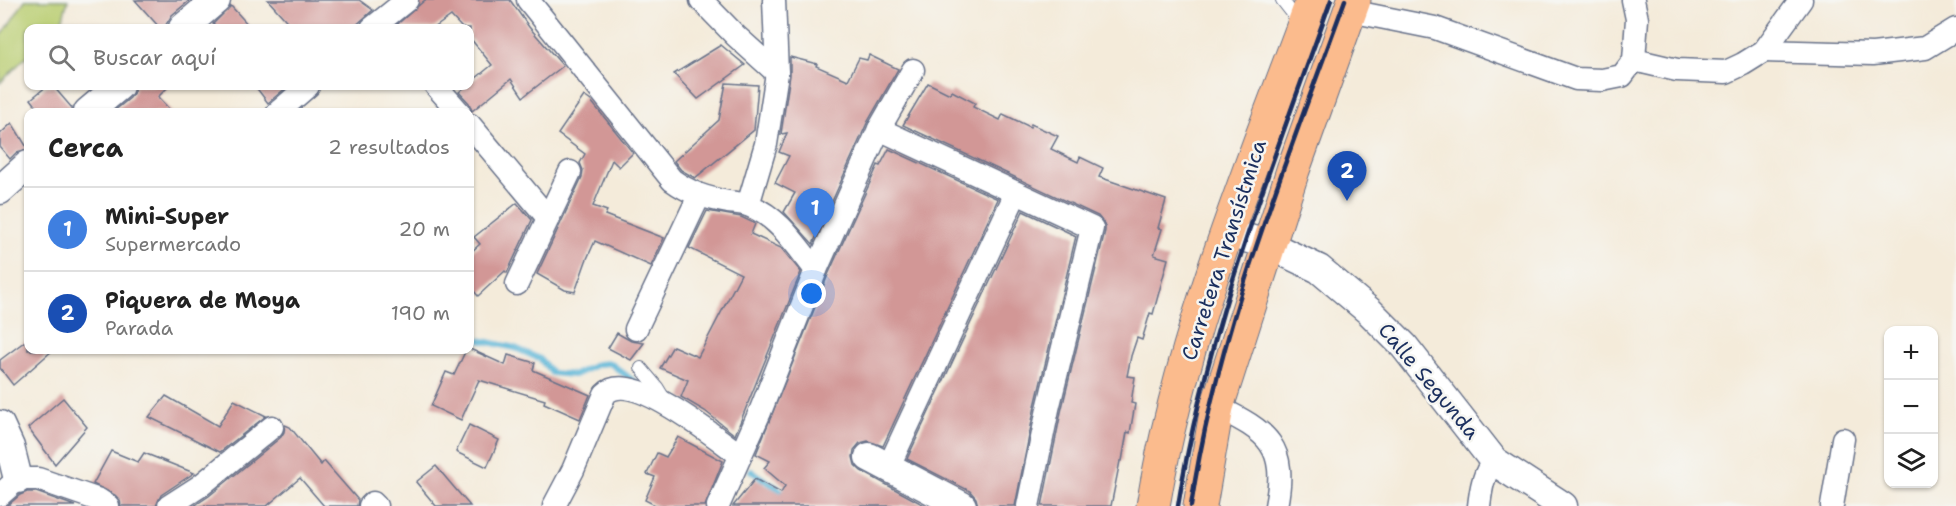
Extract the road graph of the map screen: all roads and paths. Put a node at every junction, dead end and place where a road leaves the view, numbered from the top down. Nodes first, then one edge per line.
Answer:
1 (216, 0) edge
2 (407, 0) edge
3 (528, 0) edge
4 (701, 0) edge
5 (774, 0) edge
6 (1282, 0) edge
7 (1633, 0) edge
8 (1801, 0) edge
9 (1352, 6) edge
10 (1308, 13) edge
11 (192, 24) edge
12 (382, 24) edge
13 (1956, 29) edge
14 (1764, 51) junction
15 (1634, 60) junction
16 (913, 70) dead end
17 (777, 73) junction
18 (114, 90) edge
19 (303, 90) edge
20 (440, 90) edge
21 (93, 108) edge
22 (283, 108) edge
23 (455, 108) edge
24 (879, 129) junction
25 (474, 130) edge
26 (24, 169) edge
27 (570, 172) dead end
28 (0, 190) edge
29 (1016, 193) junction
30 (699, 196) junction
31 (748, 204) junction
32 (548, 218) junction
33 (1226, 232) junction
34 (1269, 245) junction
35 (816, 270) junction
36 (517, 284) dead end
37 (636, 329) dead end
38 (641, 368) dead end
39 (668, 405) junction
40 (1217, 407) junction
41 (0, 425) edge
42 (272, 427) dead end
43 (1843, 439) dead end
44 (740, 455) junction
45 (1494, 461) junction
46 (879, 463) joint
47 (9, 487) edge
48 (957, 505) edge
49 (108, 506) edge
50 (169, 506) edge
51 (370, 506) edge
52 (376, 506) edge
53 (554, 506) edge
54 (718, 506) edge
55 (1028, 506) edge
56 (1153, 506) edge
57 (1200, 506) edge
58 (1276, 506) edge
59 (1479, 506) edge
60 (1563, 506) edge
61 (1832, 506) edge

1 - 11 street
2 - 12 street
3 - 30 street
4 - 17 street
5 - 17 street
6 - 10 lane
7 - 15 street
8 - 14 street
9 - 15 street
9 - 34 main road, Carretera Transístmica
10 - 33 main road, Carretera Transístmica
13 - 14 street
14 - 15 street
16 - 24 street
17 - 31 street
18 - 21 street
19 - 22 street
20 - 23 street
24 - 29 street
24 - 35 street
25 - 32 street
26 - 28 street
27 - 32 street
29 - 46 street
29 - 55 street
30 - 31 street
30 - 37 street
31 - 35 street
32 - 36 street
33 - 34 street, Calle Segunda
33 - 56 main road, Carretera Transístmica
34 - 40 main road, Carretera Transístmica
34 - 45 street, Calle Segunda
35 - 44 street
38 - 39 lane
39 - 44 street
39 - 53 street
40 - 57 main road, Carretera Transístmica
40 - 58 street
41 - 47 street
42 - 50 street
43 - 61 street
44 - 54 street
45 - 59 street
45 - 60 street, Calle Segunda
46 - 48 street
47 - 49 street
51 - 52 street

